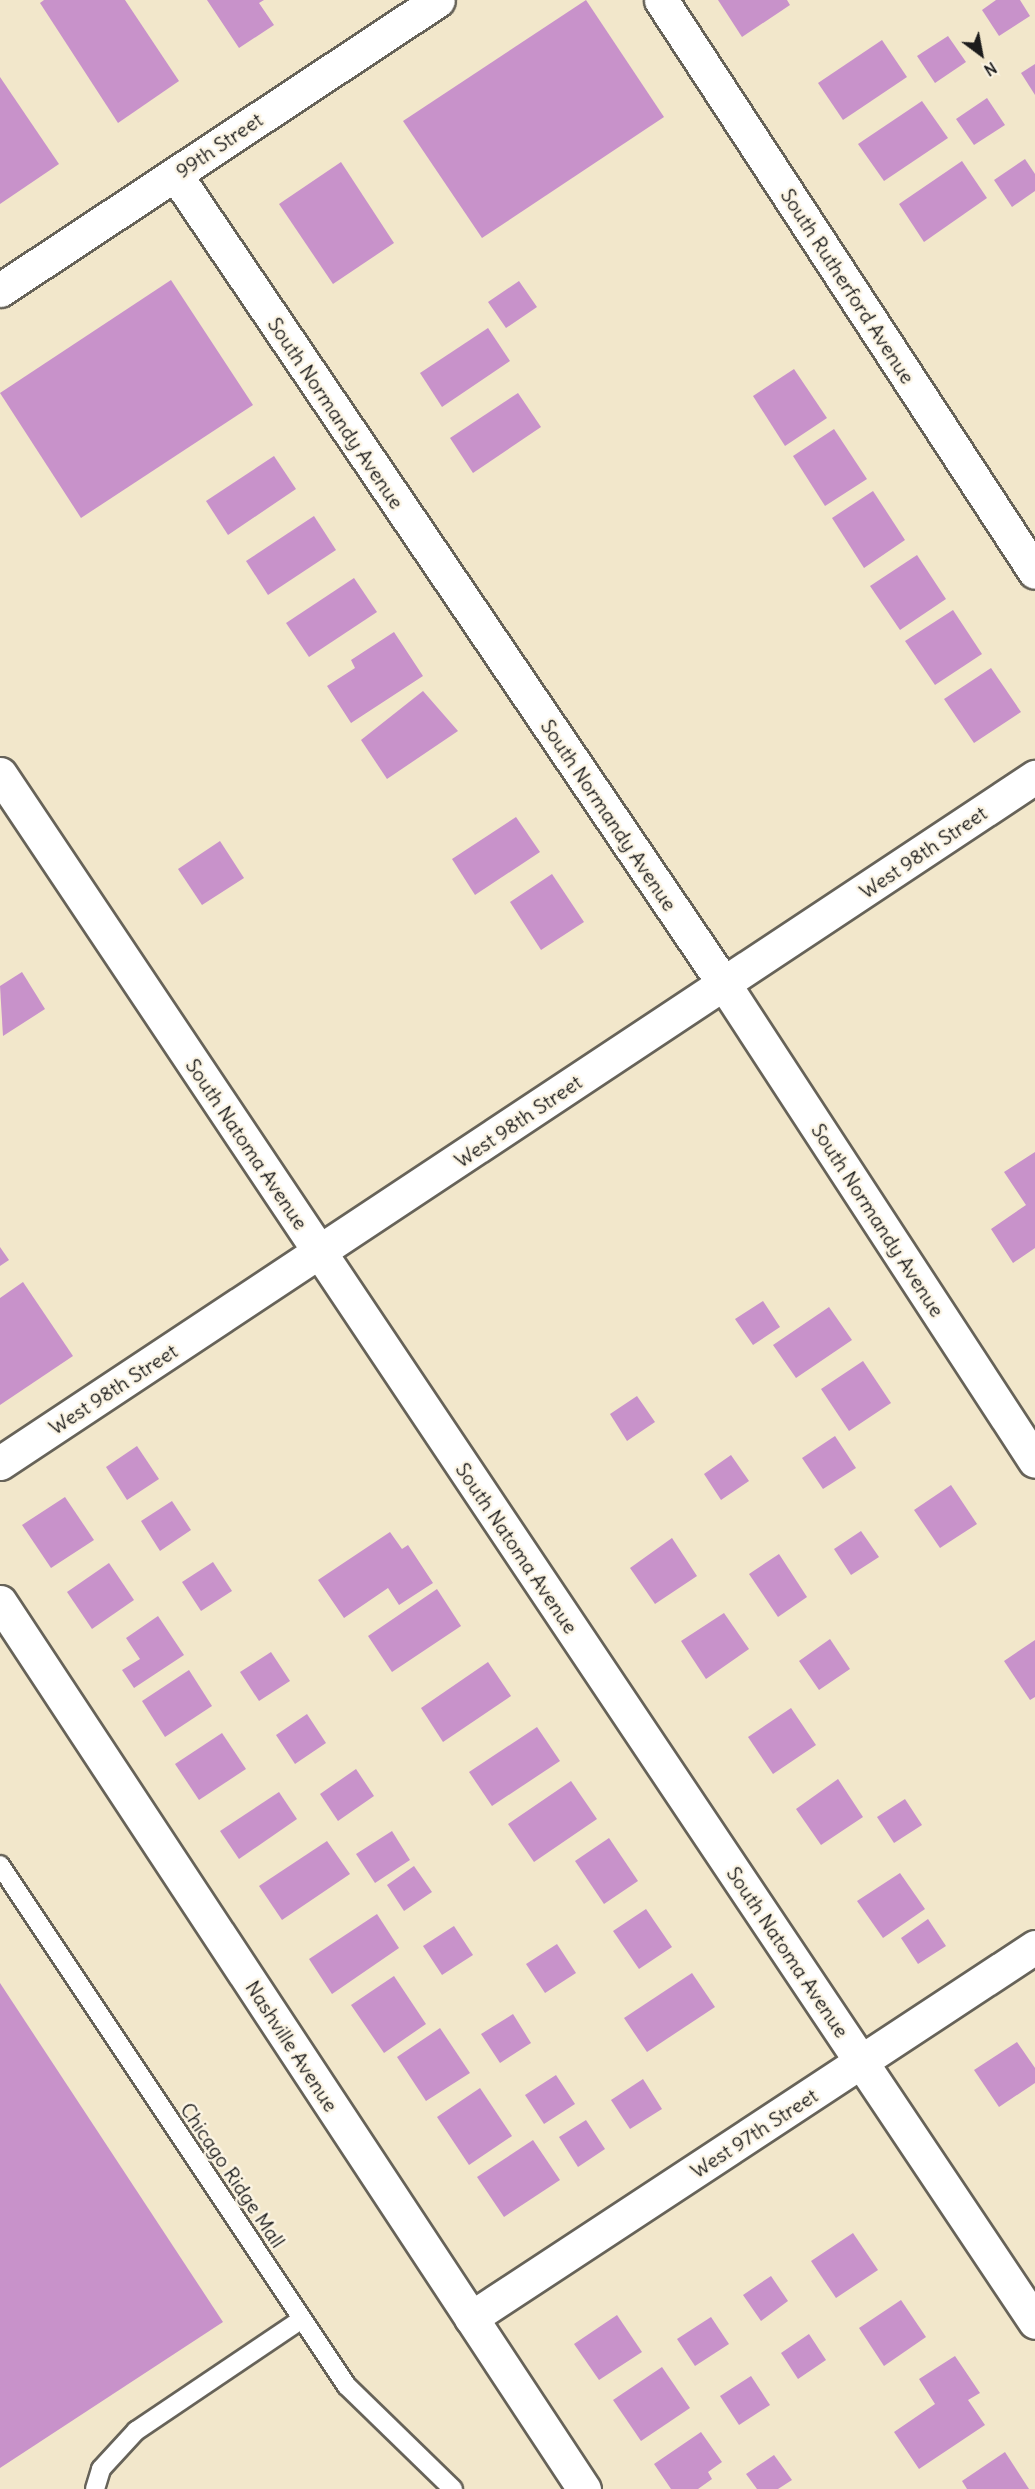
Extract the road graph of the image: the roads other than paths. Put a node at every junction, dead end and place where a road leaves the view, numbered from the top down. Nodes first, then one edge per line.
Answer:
1 (438, 0) edge
2 (661, 0) edge
3 (175, 174) junction
4 (0, 290) edge
5 (1035, 572) edge
6 (0, 774) edge
7 (1035, 777) edge
8 (724, 984) junction
9 (321, 1254) junction
10 (1035, 1461) edge
11 (0, 1463) edge
12 (0, 1602) edge
13 (0, 1865) edge
14 (6, 1886) edge
15 (1035, 1947) edge
16 (862, 2063) junction
17 (471, 2318) junction
18 (302, 2319) junction
19 (1035, 2322) edge
20 (95, 2489) edge
21 (453, 2489) edge
22 (584, 2489) edge

1 - 3 street, 99th Street
2 - 5 street, South Rutherford Avenue
3 - 4 street, 99th Street
3 - 8 street, South Normandy Avenue
6 - 9 street, South Natoma Avenue
7 - 8 street, West 98th Street
8 - 9 street, West 98th Street
8 - 10 street, South Normandy Avenue
9 - 11 street, West 98th Street
9 - 16 street, South Natoma Avenue
12 - 17 street, Nashville Avenue
13 - 14 lane, Chicago Ridge Mall
14 - 18 lane, Chicago Ridge Mall
15 - 16 street, West 97th Street
16 - 17 street, West 97th Street
16 - 19 street, South Natoma Avenue
17 - 22 street, Nashville Avenue
18 - 20 lane
18 - 21 lane, Chicago Ridge Mall

